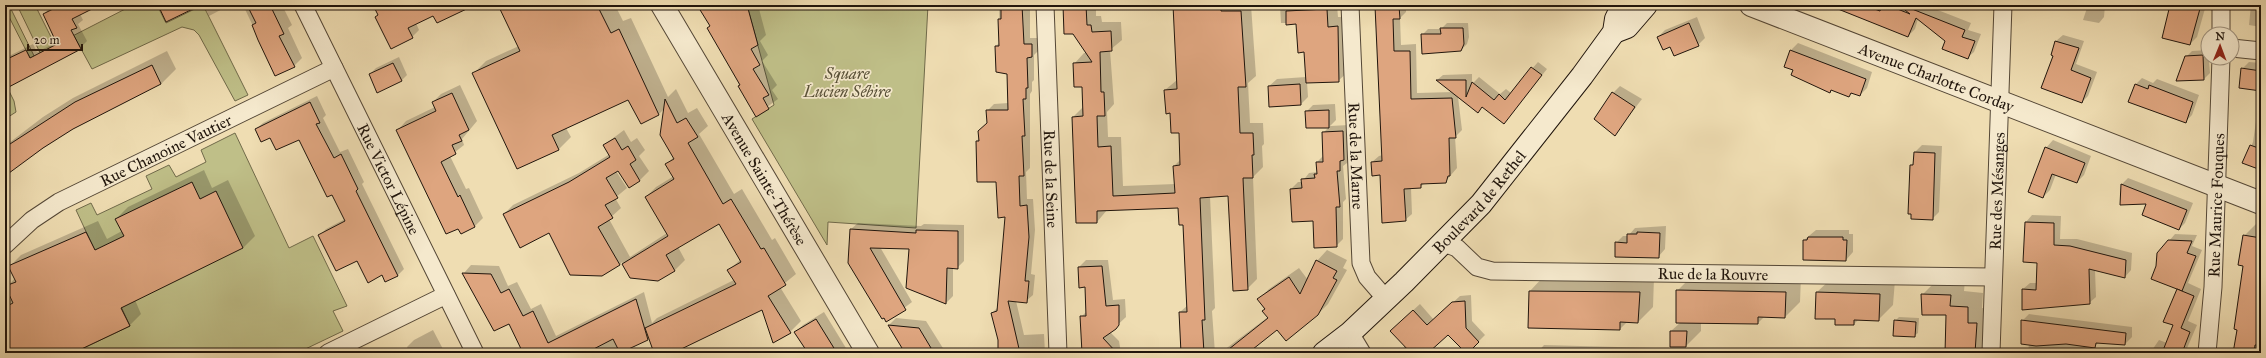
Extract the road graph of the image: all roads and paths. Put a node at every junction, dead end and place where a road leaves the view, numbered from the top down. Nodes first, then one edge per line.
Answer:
1 (662, 5) edge
2 (1045, 5) edge
3 (1350, 5) edge
4 (1623, 5) edge
5 (1646, 5) edge
6 (1751, 5) edge
7 (2003, 5) edge
8 (2221, 5) edge
9 (306, 6) edge
10 (2221, 26) edge
11 (1614, 32) junction
12 (2240, 49) edge
13 (2261, 51) edge
14 (2220, 66) edge
15 (334, 68) junction
16 (2001, 102) junction
17 (2216, 186) junction
18 (2261, 203) edge
19 (1444, 243) junction
20 (5, 245) edge
21 (1992, 277) junction
22 (446, 295) junction
23 (1386, 299) junction
24 (1350, 333) junction
25 (328, 353) edge
26 (475, 353) edge
27 (868, 353) edge
28 (1058, 353) edge
29 (1324, 353) edge
30 (1362, 353) edge
31 (1991, 353) edge
32 (2206, 353) edge

1 - 27 street, Avenue Sainte-Thérèse
2 - 28 street, Rue de la Seine
3 - 23 street, Rue de la Marne
4 - 11 street, Boulevard de Rethel
5 - 11 street, Boulevard de Rethel
6 - 16 street, Avenue Charlotte Corday
7 - 16 street, Rue des Mésanges
8 - 10 street
9 - 15 street, Rue Victor Lépine
11 - 19 street, Boulevard de Rethel
12 - 13 street
14 - 17 street, Rue Maurice Fouques
15 - 20 street, Rue Chanoine Vautier
15 - 22 street, Rue Victor Lépine
16 - 17 street, Avenue Charlotte Corday
16 - 21 street, Rue des Mésanges
17 - 18 street, Avenue Charlotte Corday
17 - 32 street, Rue Maurice Fouques
19 - 21 street, Rue de la Rouvre
19 - 23 street, Boulevard de Rethel
21 - 31 street, Rue des Mésanges
22 - 25 street
22 - 26 street, Rue Victor Lépine
23 - 24 street, Boulevard de Rethel
24 - 29 street, Boulevard de Rethel
24 - 30 street

